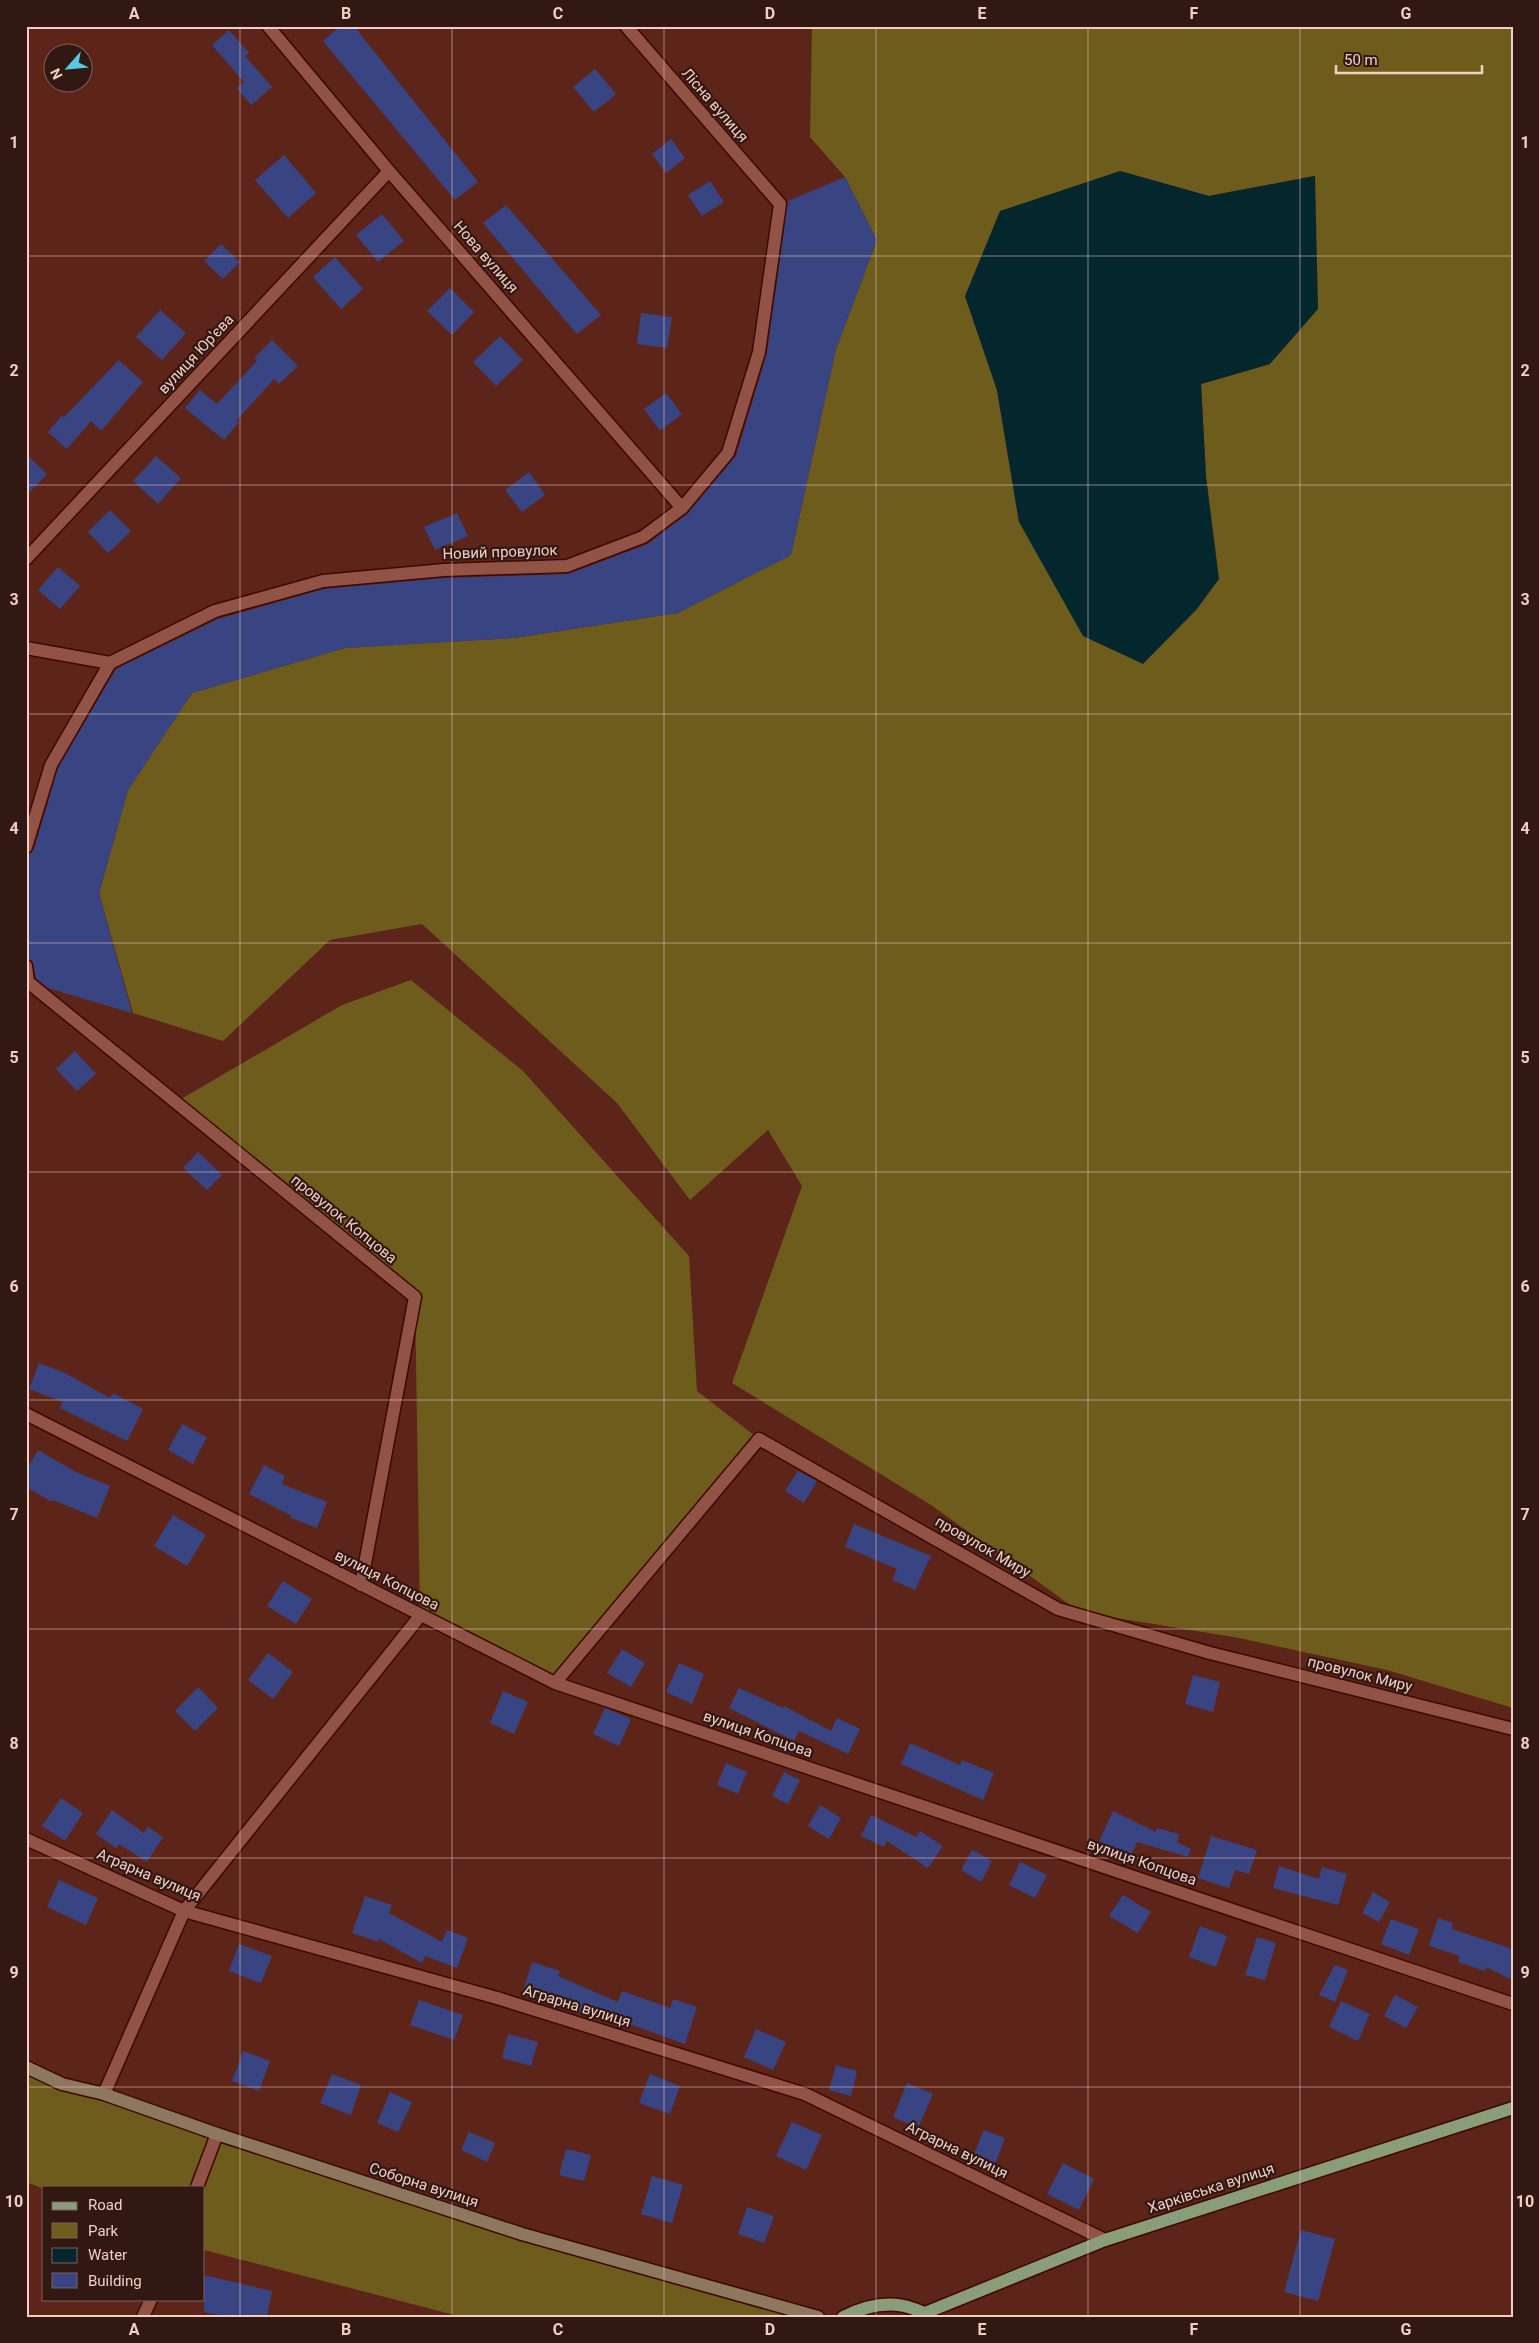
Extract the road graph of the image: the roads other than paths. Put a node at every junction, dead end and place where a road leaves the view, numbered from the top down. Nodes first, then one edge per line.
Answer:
1 (268, 26) edge
2 (626, 26) edge
3 (389, 171) junction
4 (780, 204) joint
5 (682, 508) junction
6 (26, 559) edge
7 (26, 648) edge
8 (110, 663) junction
9 (26, 847) edge
10 (26, 966) edge
11 (27, 983) edge
12 (26, 1414) edge
13 (361, 1585) junction
14 (420, 1616) junction
15 (554, 1683) junction
16 (1513, 1729) edge
17 (26, 1839) edge
18 (184, 1910) junction
19 (1513, 2004) edge
20 (26, 2067) edge
21 (104, 2094) junction
22 (1513, 2108) edge
23 (217, 2134) junction
24 (197, 2186) edge
25 (1105, 2240) junction
26 (151, 2300) edge
27 (926, 2315) edge
28 (143, 2317) edge
29 (818, 2317) edge
30 (843, 2317) edge

1 - 3 street, Нова вулиця
2 - 4 street, Лісна вулиця
3 - 5 street, Нова вулиця
3 - 6 street, вулиця Юр'єва
4 - 5 street, Новий провулок
5 - 8 street, Новий провулок
7 - 8 street
8 - 9 street
10 - 11 street
11 - 13 street, провулок Копцова
12 - 13 street, вулиця Копцова
13 - 14 street, вулиця Копцова
14 - 15 street, вулиця Копцова
14 - 18 street
15 - 16 street, провулок Миру
15 - 19 street, вулиця Копцова
17 - 18 street, Аграрна вулиця
18 - 21 street
18 - 25 street, Аграрна вулиця
20 - 21 main road, Соборна вулиця
21 - 23 main road, Соборна вулиця
22 - 25 main road, Харківська вулиця
23 - 24 street
23 - 29 main road, Соборна вулиця
25 - 27 main road, Харківська вулиця
26 - 28 street
27 - 30 main road

